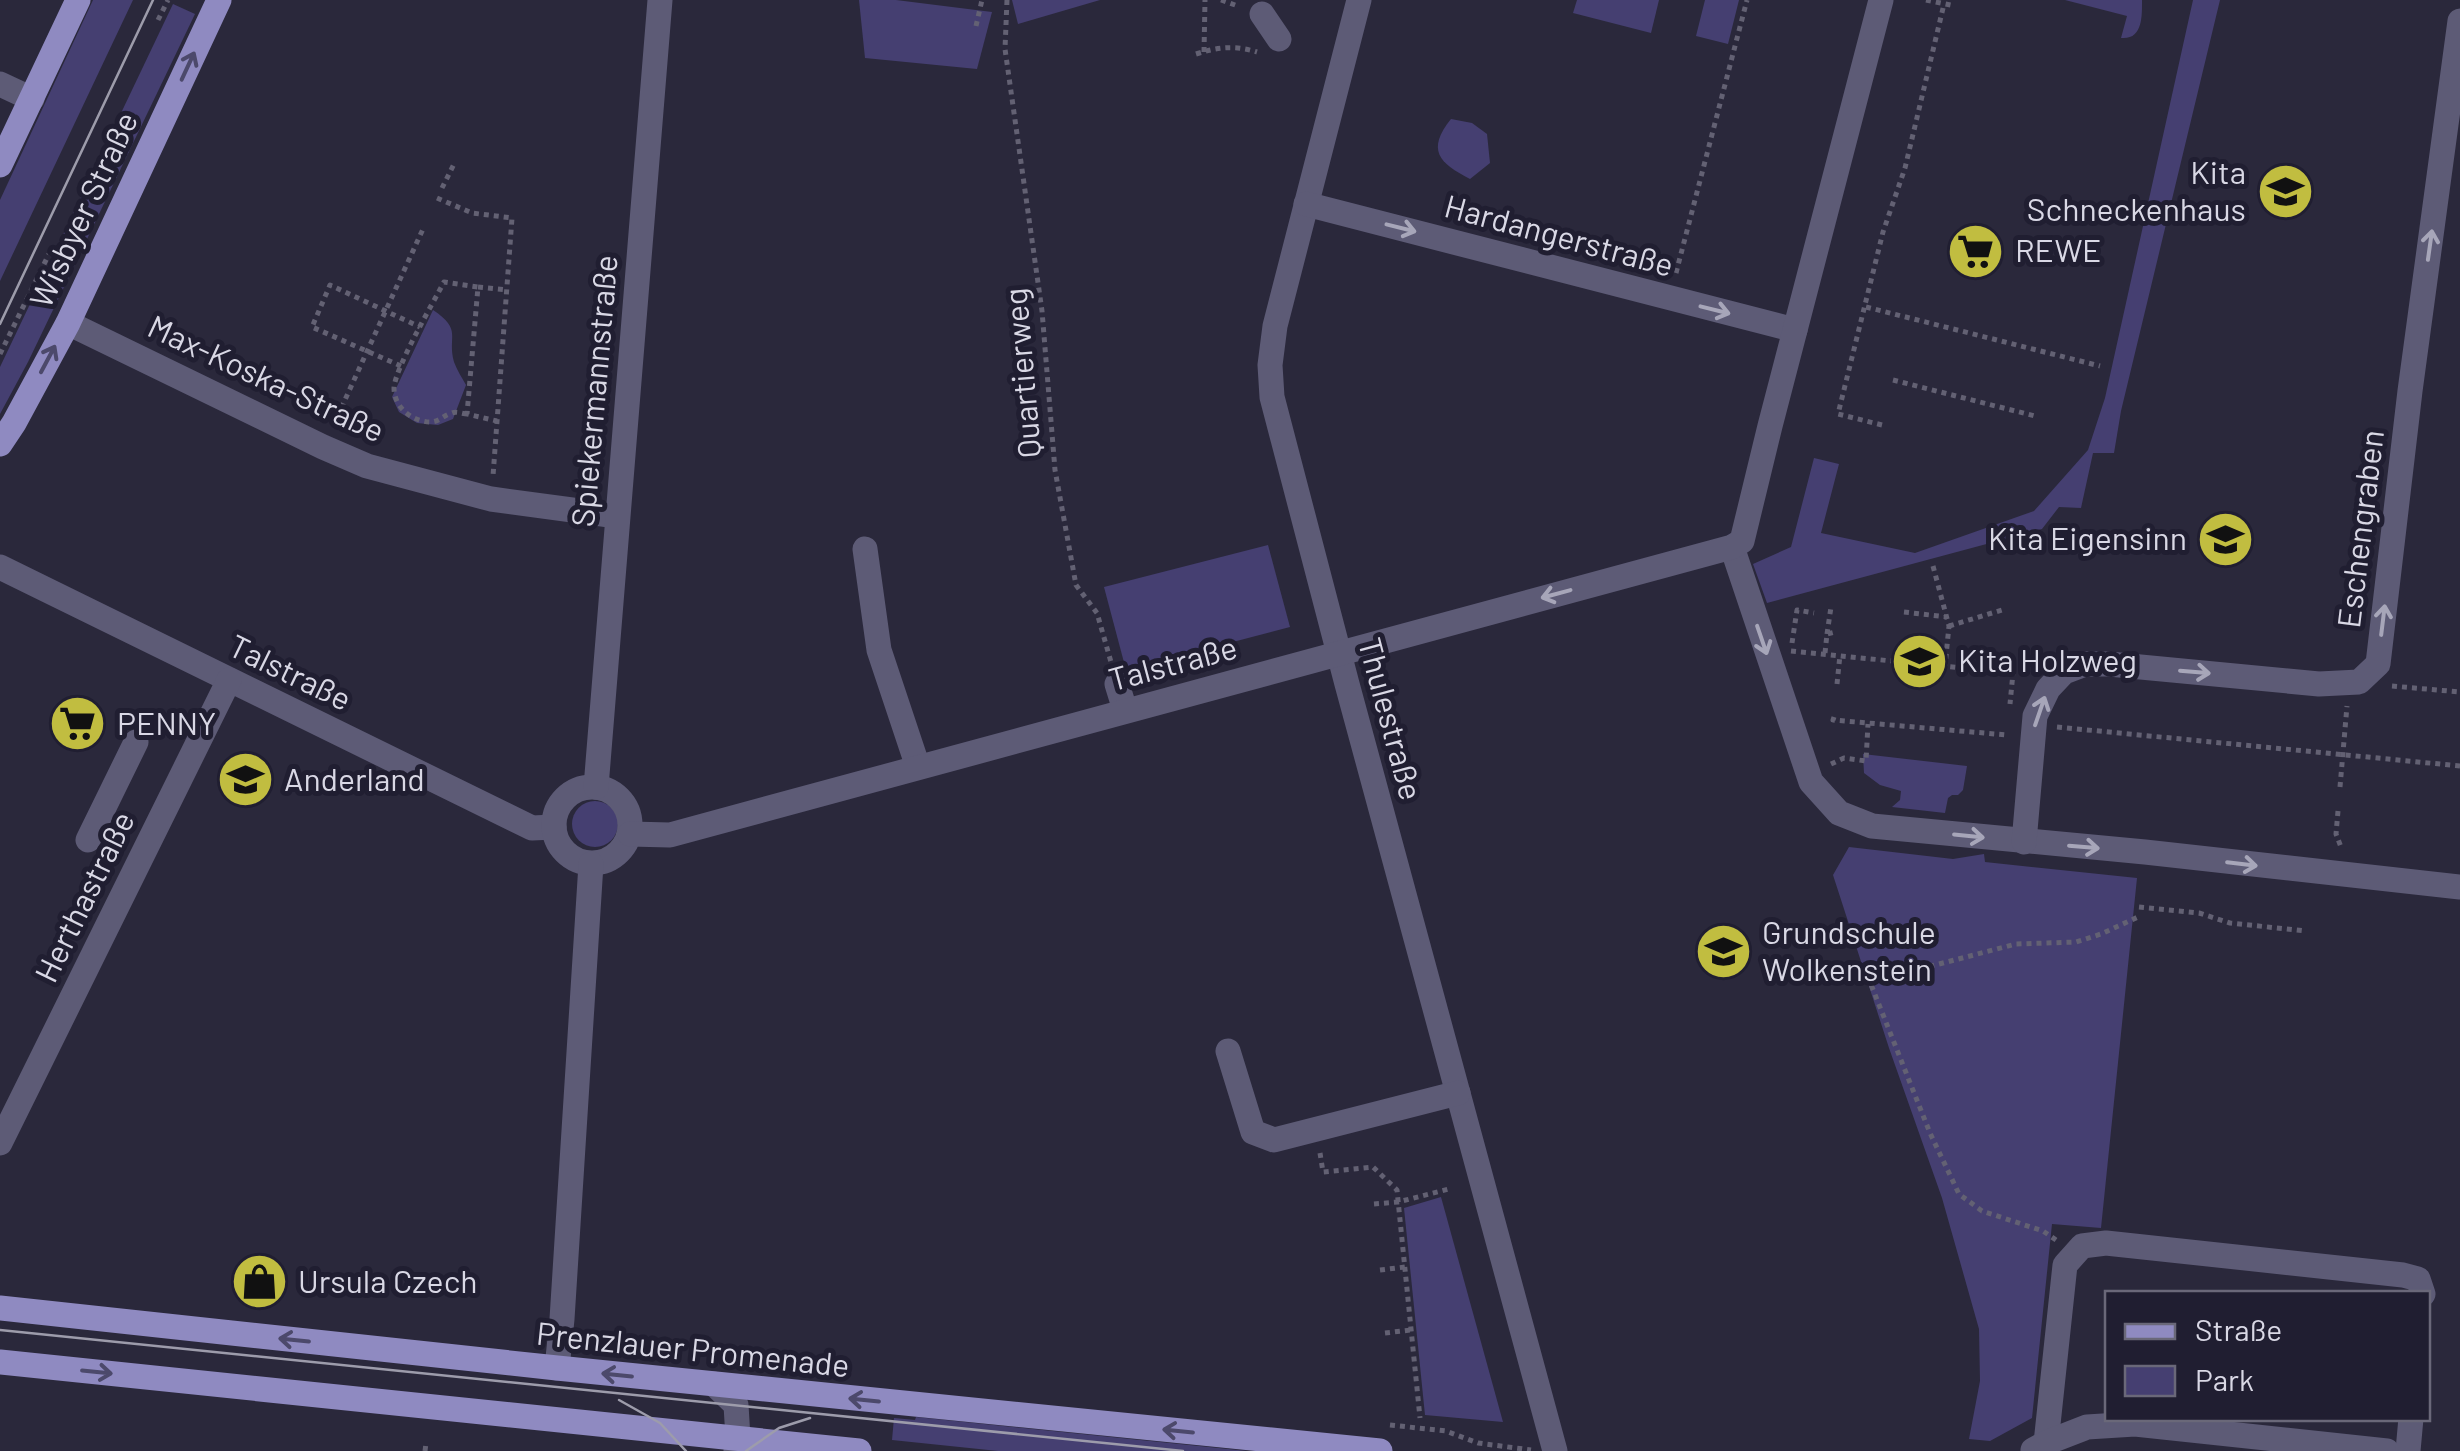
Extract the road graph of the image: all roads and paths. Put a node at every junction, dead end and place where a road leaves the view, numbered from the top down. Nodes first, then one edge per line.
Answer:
1 (78, 0) edge
2 (168, 0) edge
3 (219, 0) edge
4 (660, 0) edge
5 (982, 0) edge
6 (1007, 0) edge
7 (1205, 0) edge
8 (1360, 0) edge
9 (1747, 0) edge
10 (1881, 0) edge
11 (1926, 0) edge
12 (1944, 4) junction
13 (1955, 6) dead end
14 (1262, 14) dead end
15 (158, 20) dead end
16 (2460, 21) edge
17 (976, 26) dead end
18 (1268, 46) joint
19 (1204, 52) junction
20 (1196, 54) dead end
21 (0, 84) edge
22 (32, 99) junction
23 (455, 162) dead end
24 (0, 165) edge
25 (442, 188) dead end
26 (437, 198) dead end
27 (1306, 204) junction
28 (424, 228) dead end
29 (49, 254) dead end
30 (1674, 279) dead end
31 (478, 287) junction
32 (507, 290) junction
33 (1865, 307) junction
34 (384, 310) junction
35 (68, 323) junction
36 (420, 326) junction
37 (1794, 330) junction
38 (1982, 336) junction
39 (1980, 346) dead end
40 (366, 350) junction
41 (0, 354) edge
42 (2052, 354) junction
43 (2050, 364) dead end
44 (402, 366) junction
45 (2100, 366) dead end
46 (1894, 380) dead end
47 (468, 414) junction
48 (2035, 416) dead end
49 (497, 421) junction
50 (1882, 426) dead end
51 (0, 444) edge
52 (323, 447) junction
53 (491, 499) junction
54 (617, 516) junction
55 (1732, 547) junction
56 (865, 548) dead end
57 (1934, 566) dead end
58 (0, 567) edge
59 (1831, 607) dead end
60 (2002, 610) dead end
61 (1814, 612) dead end
62 (1904, 612) dead end
63 (1947, 617) junction
64 (1950, 626) junction
65 (1339, 652) junction
66 (1825, 654) junction
67 (1840, 656) junction
68 (1945, 666) junction
69 (229, 680) junction
70 (2354, 683) junction
71 (1118, 684) joint
72 (1837, 684) dead end
73 (2460, 692) edge
74 (1125, 710) junction
75 (1834, 717) dead end
76 (1868, 724) junction
77 (2034, 725) junction
78 (136, 742) dead end
79 (2343, 755) junction
80 (1824, 766) dead end
81 (2460, 766) edge
82 (918, 768) junction
83 (596, 787) junction
84 (2340, 787) dead end
85 (2338, 811) dead end
86 (554, 827) junction
87 (630, 834) junction
88 (88, 840) dead end
89 (2024, 842) junction
90 (590, 864) junction
91 (2352, 876) junction
92 (2460, 887) edge
93 (2139, 908) dead end
94 (2138, 916) dead end
95 (2306, 930) dead end
96 (1228, 1052) dead end
97 (1458, 1093) junction
98 (1316, 1130) junction
99 (0, 1143) edge
100 (1449, 1189) dead end
101 (1398, 1202) junction
102 (1374, 1204) dead end
103 (2076, 1254) junction
104 (1405, 1268) junction
105 (1380, 1270) dead end
106 (2422, 1291) edge
107 (0, 1308) edge
108 (1411, 1330) junction
109 (1386, 1333) dead end
110 (0, 1362) edge
111 (556, 1368) junction
112 (714, 1384) junction
113 (1420, 1418) dead end
114 (2411, 1421) edge
115 (426, 1442) dead end
116 (737, 1444) edge
117 (2039, 1447) edge
118 (425, 1451) edge
119 (860, 1451) edge
120 (1380, 1451) edge
121 (1555, 1451) edge
122 (2387, 1451) edge
123 (2408, 1451) edge

1 - 22 main road
2 - 15 path
35 -> 3 main road, Wisbyer Straße
4 - 54 street, Spiekermannstraße
5 - 17 path
6 - 71 path, Quartierweg
7 - 19 path
8 - 27 street, Thulestraße
9 - 30 path
10 - 37 street
11 - 12 path
12 - 13 path
12 - 33 path
14 - 18 street
70 -> 16 street, Eschengraben
18 - 19 path
19 - 20 path
21 - 22 street
22 - 24 main road
23 - 25 path
26 - 32 path
27 -> 37 street, Hardangerstraße
27 - 65 street, Thulestraße
28 - 34 path
29 - 41 path
31 - 32 path
31 - 36 path
31 - 47 path
32 - 49 path
33 - 38 path
33 - 50 path
34 - 36 path
34 - 40 path
34 - 40 path
51 -> 35 main road, Wisbyer Straße
35 - 52 street, Max-Koska-Straße
36 - 44 path
37 - 55 street
38 - 39 path
38 - 42 path
40 - 44 path
40 - 52 path
42 - 43 path
42 - 45 path
44 - 47 path
46 - 48 path
47 - 49 path
49 - 53 path
52 - 53 street, Max-Koska-Straße
53 - 54 street, Max-Koska-Straße
54 - 83 street, Spiekermannstraße
55 -> 65 street, Talstraße
55 -> 89 street
56 - 82 street
57 - 63 path
58 - 69 street, Talstraße
59 - 66 path
60 - 64 path
61 - 66 path
62 - 63 path
63 - 64 path
64 - 68 path
65 - 74 street, Talstraße
65 - 97 street, Thulestraße
66 - 67 path
67 - 68 path
67 - 72 path
68 - 76 path
69 - 86 street, Talstraße
69 - 99 street, Herthastraße
70 - 73 path
77 -> 70 street
70 - 79 path
71 - 74 street
74 - 82 street, Talstraße
75 - 76 path
76 - 80 path
77 - 79 path
77 - 89 street
78 - 88 street
79 - 81 path
79 - 84 path
82 - 87 street, Talstraße
83 - 86 street
83 - 87 street
85 - 91 path
86 - 90 street
87 - 90 street
89 -> 91 street
90 - 111 street
91 - 92 street
93 - 95 path
94 - 103 path
96 - 98 street
97 - 98 street
97 - 121 street, Thulestraße
98 - 101 path
100 - 101 path
101 - 102 path
101 - 104 path
103 - 106 street
103 - 117 street
104 - 105 path
104 - 108 path
111 -> 107 main road, Prenzlauer Promenade
108 - 109 path
108 - 113 path
110 -> 116 main road
112 -> 111 main road, Prenzlauer Promenade
112 - 116 street
120 -> 112 main road, Prenzlauer Promenade
114 - 123 street
115 - 118 path
116 - 119 main road
117 - 122 street

